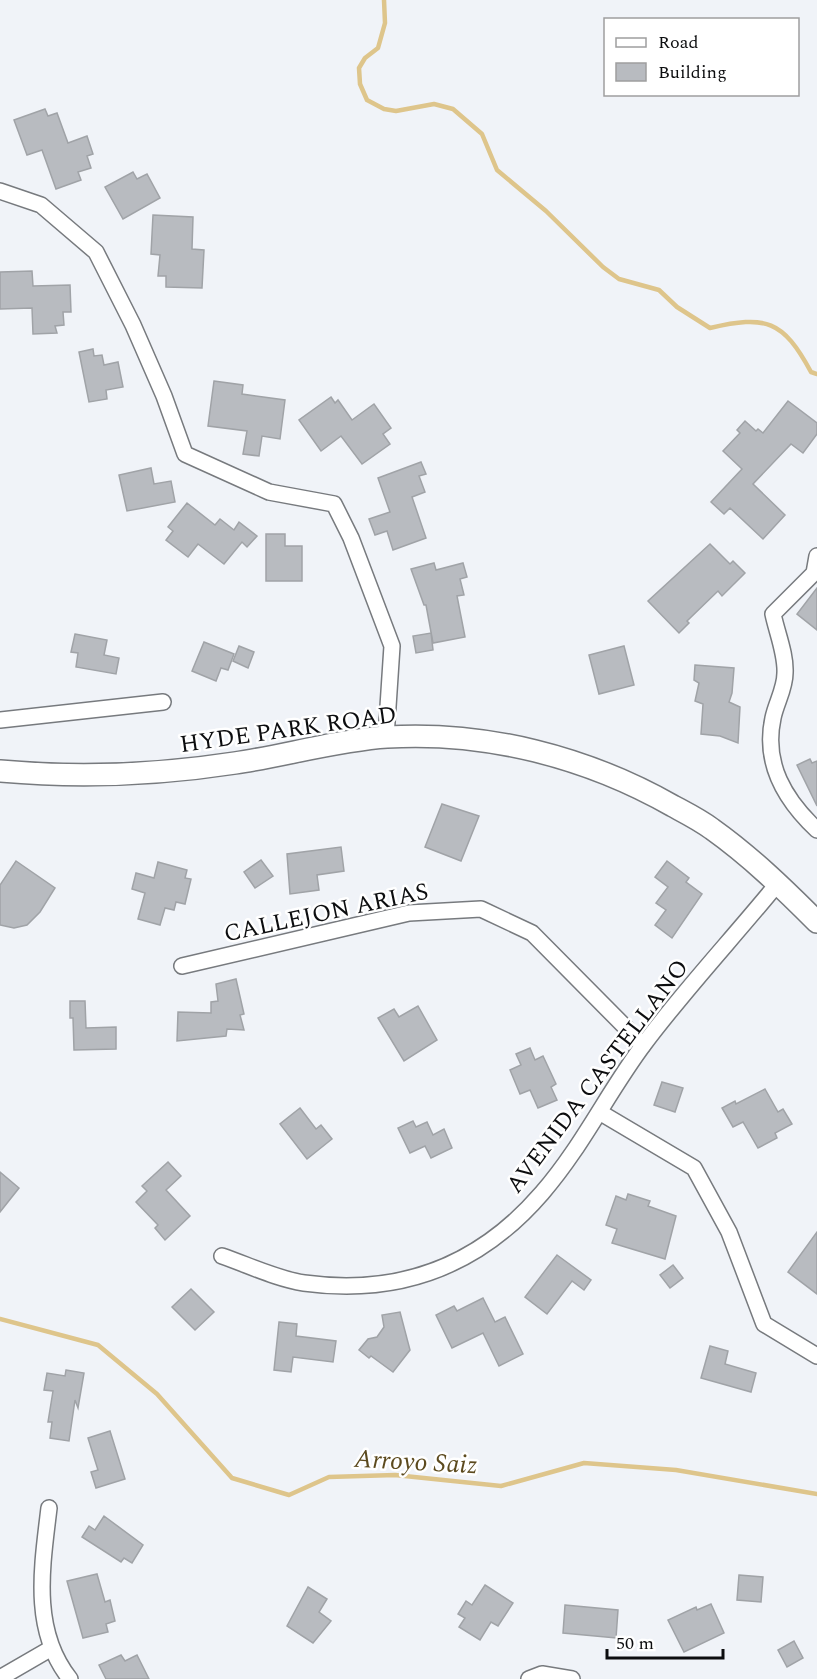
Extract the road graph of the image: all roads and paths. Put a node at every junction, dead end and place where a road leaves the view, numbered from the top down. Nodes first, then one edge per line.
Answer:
1 (0, 191) edge
2 (817, 556) edge
3 (815, 573) edge
4 (163, 702) dead end
5 (0, 720) edge
6 (386, 737) junction
7 (0, 771) edge
8 (817, 830) edge
9 (778, 884) junction
10 (817, 922) edge
11 (182, 966) dead end
12 (644, 1045) junction
13 (601, 1113) junction
14 (222, 1256) dead end
15 (817, 1356) edge
16 (49, 1508) dead end
17 (50, 1649) junction
18 (0, 1678) edge
19 (70, 1679) edge
20 (529, 1679) edge
21 (573, 1679) edge

1 - 6 street
2 - 3 street
3 - 8 street
4 - 5 street
6 - 7 main road, HYDE PARK ROAD
6 - 9 main road, HYDE PARK ROAD
9 - 10 main road, HYDE PARK ROAD
9 - 12 street, AVENIDA CASTELLANO
11 - 12 street, CALLEJON ARIAS
12 - 13 street, AVENIDA CASTELLANO
13 - 14 street, AVENIDA CASTELLANO
13 - 15 street
16 - 17 street
17 - 18 street
17 - 19 street
20 - 21 street

